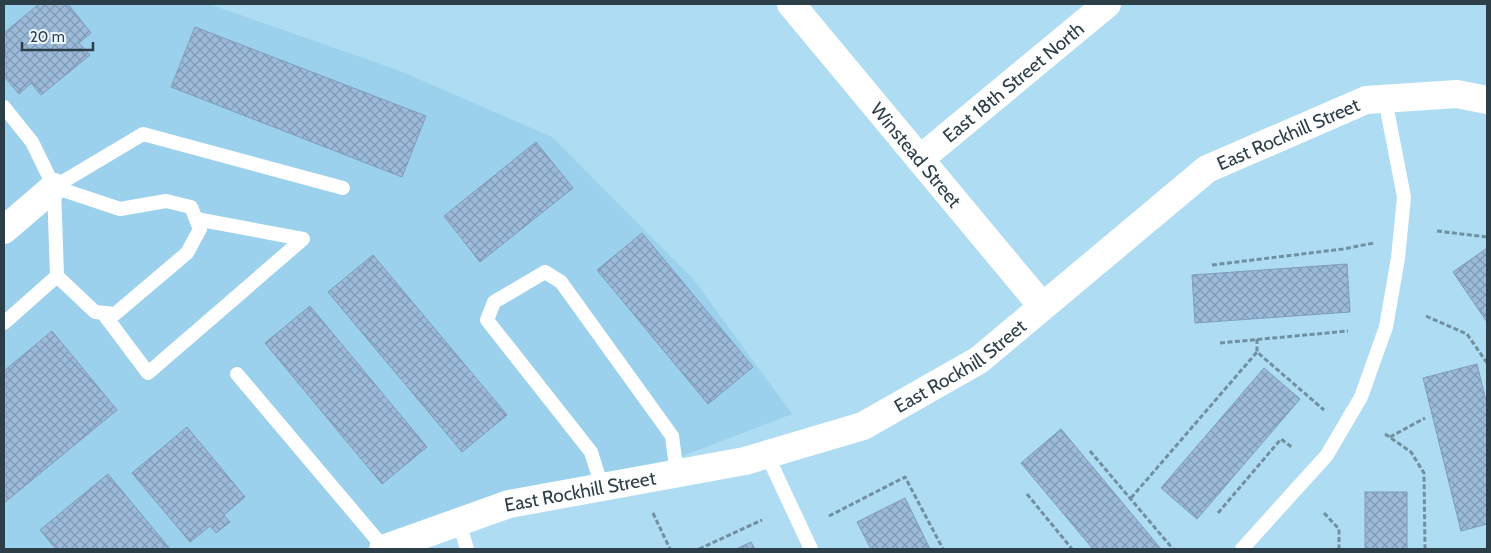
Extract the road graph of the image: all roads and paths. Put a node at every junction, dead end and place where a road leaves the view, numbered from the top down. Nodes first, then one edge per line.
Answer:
1 (791, 4) edge
2 (1107, 4) edge
3 (1385, 99) junction
4 (1487, 100) edge
5 (4, 107) edge
6 (920, 159) junction
7 (54, 187) junction
8 (343, 188) dead end
9 (196, 219) junction
10 (4, 230) edge
11 (1437, 231) dead end
12 (1487, 237) edge
13 (1374, 243) dead end
14 (1212, 266) dead end
15 (57, 276) junction
16 (1042, 306) junction
17 (103, 313) junction
18 (1426, 316) dead end
19 (4, 323) edge
20 (1348, 331) dead end
21 (1256, 339) junction
22 (1220, 343) dead end
23 (1257, 352) junction
24 (1487, 362) edge
25 (237, 374) dead end
26 (1324, 410) dead end
27 (1425, 418) dead end
28 (1385, 434) dead end
29 (1390, 437) junction
30 (1293, 448) dead end
31 (1090, 451) dead end
32 (767, 455) junction
33 (677, 474) junction
34 (602, 487) junction
35 (1027, 494) dead end
36 (1131, 498) junction
37 (1218, 512) dead end
38 (653, 513) dead end
39 (1324, 513) dead end
40 (830, 516) dead end
41 (762, 520) dead end
42 (459, 522) junction
43 (383, 549) edge
44 (467, 549) edge
45 (670, 549) edge
46 (699, 549) edge
47 (811, 549) edge
48 (943, 549) edge
49 (1072, 549) edge
50 (1173, 549) edge
51 (1242, 549) edge
52 (1339, 549) edge
53 (1425, 549) edge

1 - 6 street, Winstead Street
2 - 6 street, East 18th Street North
3 - 4 street, East Rockhill Street
3 - 16 street, East Rockhill Street
3 - 51 lane
5 - 7 lane
6 - 16 street, Winstead Street
7 - 8 lane
7 - 9 lane
7 - 10 street
7 - 15 lane
9 - 17 lane
9 - 17 lane
11 - 12 path
13 - 14 path
15 - 17 lane
15 - 19 lane
16 - 32 street, East Rockhill Street
18 - 24 path
20 - 21 path
21 - 22 path
21 - 23 path
23 - 26 path
23 - 36 path
25 - 43 lane
27 - 29 path
28 - 29 path
29 - 53 path
30 - 37 path
31 - 36 path
32 - 33 street, East Rockhill Street
32 - 47 lane
33 - 34 street, East Rockhill Street
33 - 34 lane
34 - 42 street, East Rockhill Street
35 - 49 path
36 - 50 path
38 - 45 path
39 - 52 path
40 - 48 path
41 - 46 path
42 - 43 street, East Rockhill Street
42 - 44 lane

